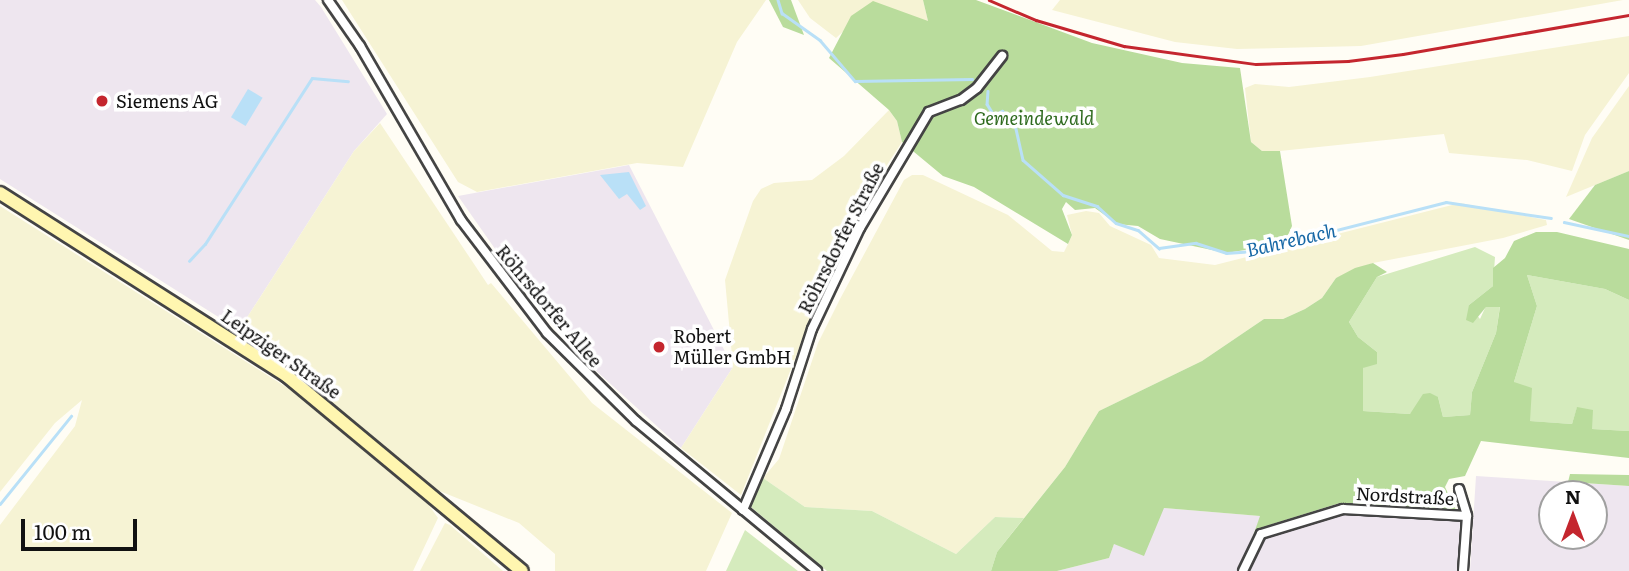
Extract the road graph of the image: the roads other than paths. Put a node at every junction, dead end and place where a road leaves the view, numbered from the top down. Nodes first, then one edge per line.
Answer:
1 (328, 0) edge
2 (1002, 56) dead end
3 (0, 193) edge
4 (1459, 489) dead end
5 (743, 510) junction
6 (1467, 516) junction
7 (522, 571) edge
8 (817, 571) edge
9 (1243, 571) edge
10 (1463, 571) edge

1 - 5 street, Röhrsdorfer Allee
2 - 5 street, Röhrsdorfer Straße
3 - 7 main road, Leipziger Straße
4 - 6 street, Nordstraße
5 - 8 street, Röhrsdorfer Allee
6 - 9 street, Nordstraße
6 - 10 street, Nordstraße

